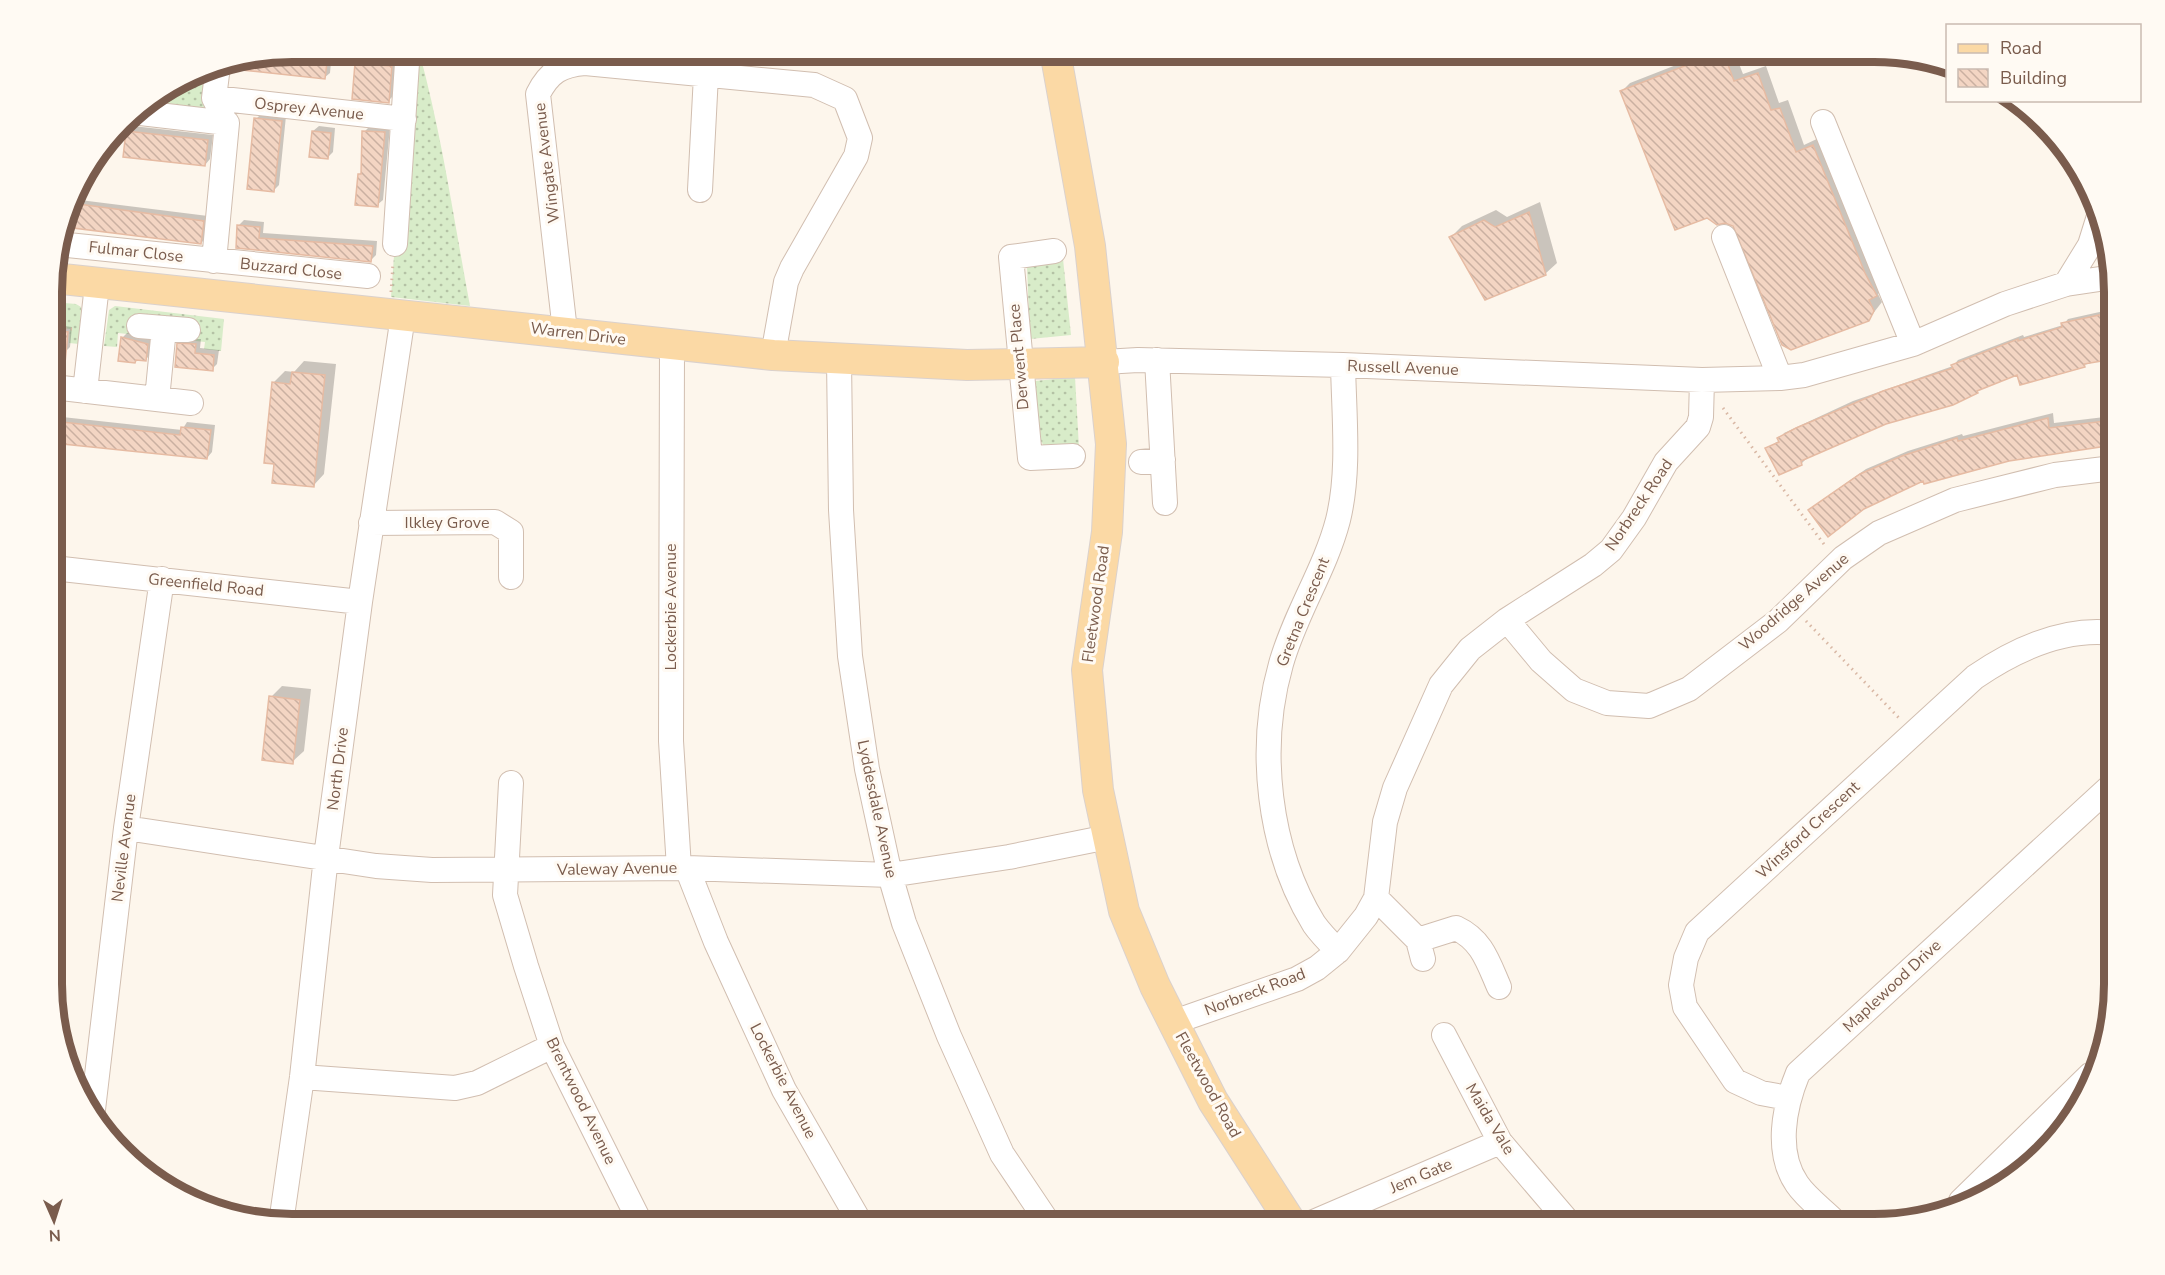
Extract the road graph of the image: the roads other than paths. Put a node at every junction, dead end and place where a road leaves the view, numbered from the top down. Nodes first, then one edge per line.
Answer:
1 (407, 62) edge
2 (1058, 62) edge
3 (217, 74) edge
4 (706, 75) junction
5 (214, 98) junction
6 (146, 114) edge
7 (404, 119) junction
8 (1823, 122) dead end
9 (227, 123) junction
10 (700, 190) dead end
11 (2095, 229) edge
12 (1724, 237) dead end
13 (394, 244) road end
14 (66, 245) edge
15 (1054, 251) dead end
16 (214, 261) junction
17 (368, 276) dead end
18 (62, 279) edge
19 (2103, 279) edge
20 (2066, 284) junction
21 (97, 285) junction
22 (397, 316) junction
23 (139, 326) dead end
24 (164, 328) junction
25 (188, 330) dead end
26 (565, 331) junction
27 (1913, 344) junction
28 (672, 345) junction
29 (773, 355) junction
30 (839, 360) junction
31 (1158, 360) junction
32 (1104, 362) junction
33 (1020, 364) junction
34 (1343, 365) junction
35 (1780, 378) junction
36 (1702, 380) junction
37 (62, 388) edge
38 (85, 391) junction
39 (1073, 456) dead end
40 (2103, 469) edge
41 (1165, 503) dead end
42 (371, 523) junction
43 (62, 569) edge
44 (511, 577) dead end
45 (162, 579) junction
46 (360, 602) junction
47 (1508, 620) junction
48 (2103, 634) edge
49 (511, 783) dead end
50 (2103, 794) edge
51 (126, 828) junction
52 (1108, 837) junction
53 (326, 857) junction
54 (683, 868) junction
55 (506, 871) junction
56 (890, 875) junction
57 (1376, 898) junction
58 (1338, 951) junction
59 (1499, 987) dead end
60 (1174, 1022) junction
61 (1444, 1035) dead end
62 (552, 1046) junction
63 (302, 1077) junction
64 (2080, 1085) edge
65 (1788, 1098) junction
66 (94, 1101) edge
67 (1500, 1142) junction
68 (1972, 1191) edge
69 (282, 1213) edge
70 (636, 1214) edge
71 (855, 1214) edge
72 (1042, 1214) edge
73 (1285, 1214) edge
74 (1308, 1214) edge
75 (1561, 1214) edge
76 (1827, 1214) edge

1 - 7 street
2 - 32 main road, Fleetwood Road
3 - 5 street
4 - 10 street
4 - 26 street, Wingate Avenue
4 - 29 street, Wingate Avenue
5 - 7 street, Osprey Avenue
5 - 9 street
6 - 9 street
7 - 13 street
8 - 27 street
9 - 16 street
11 - 20 street
12 - 35 street
14 - 16 street, Fulmar Close
15 - 33 street, Derwent Place
16 - 17 street, Buzzard Close
18 - 21 main road, Warren Drive
19 - 20 street
20 - 27 street
21 - 22 main road, Warren Drive
21 - 38 street
22 - 26 main road, Warren Drive
22 - 42 street, North Drive
23 - 24 street
24 - 25 street
24 - 38 street
26 - 28 main road, Warren Drive
27 - 35 street
28 - 29 main road, Warren Drive
28 - 54 street, Lockerbie Avenue
29 - 30 main road, Warren Drive
30 - 33 main road, Warren Drive
30 - 56 street, Lyddesdale Avenue
31 - 32 street, Russell Avenue
31 - 34 street, Russell Avenue
31 - 41 street
32 - 33 main road, Warren Drive
32 - 52 main road, Fleetwood Road
33 - 39 street, Derwent Place
34 - 36 street, Russell Avenue
34 - 58 street, Gretna Crescent
35 - 36 street
36 - 47 street, Norbreck Road
37 - 38 street
40 - 47 street, Woodridge Avenue
42 - 44 street, Ilkley Grove
42 - 46 street, North Drive
43 - 45 street, Greenfield Road
45 - 46 street, Greenfield Road
45 - 51 street, Neville Avenue
46 - 53 street, North Drive
47 - 57 street, Norbreck Road
48 - 65 street, Winsford Crescent
49 - 55 street, Brentwood Avenue
50 - 65 street, Maplewood Drive
51 - 53 street, Valeway Avenue
51 - 66 street, Neville Avenue
52 - 56 street, Valeway Avenue
52 - 60 main road, Fleetwood Road
53 - 55 street, Valeway Avenue
53 - 63 street, North Drive
54 - 55 street, Valeway Avenue
54 - 56 street, Valeway Avenue
54 - 71 street, Lockerbie Avenue
55 - 62 street, Brentwood Avenue
56 - 72 street, Lyddesdale Avenue
57 - 58 street, Norbreck Road
57 - 59 street
58 - 60 street, Norbreck Road
60 - 73 main road, Fleetwood Road
61 - 67 street, Maida Vale
62 - 63 street
62 - 70 street, Brentwood Avenue
63 - 69 street, North Drive
64 - 68 street
65 - 76 street, Maplewood Drive
67 - 74 street, Jem Gate
67 - 75 street, Maida Vale

